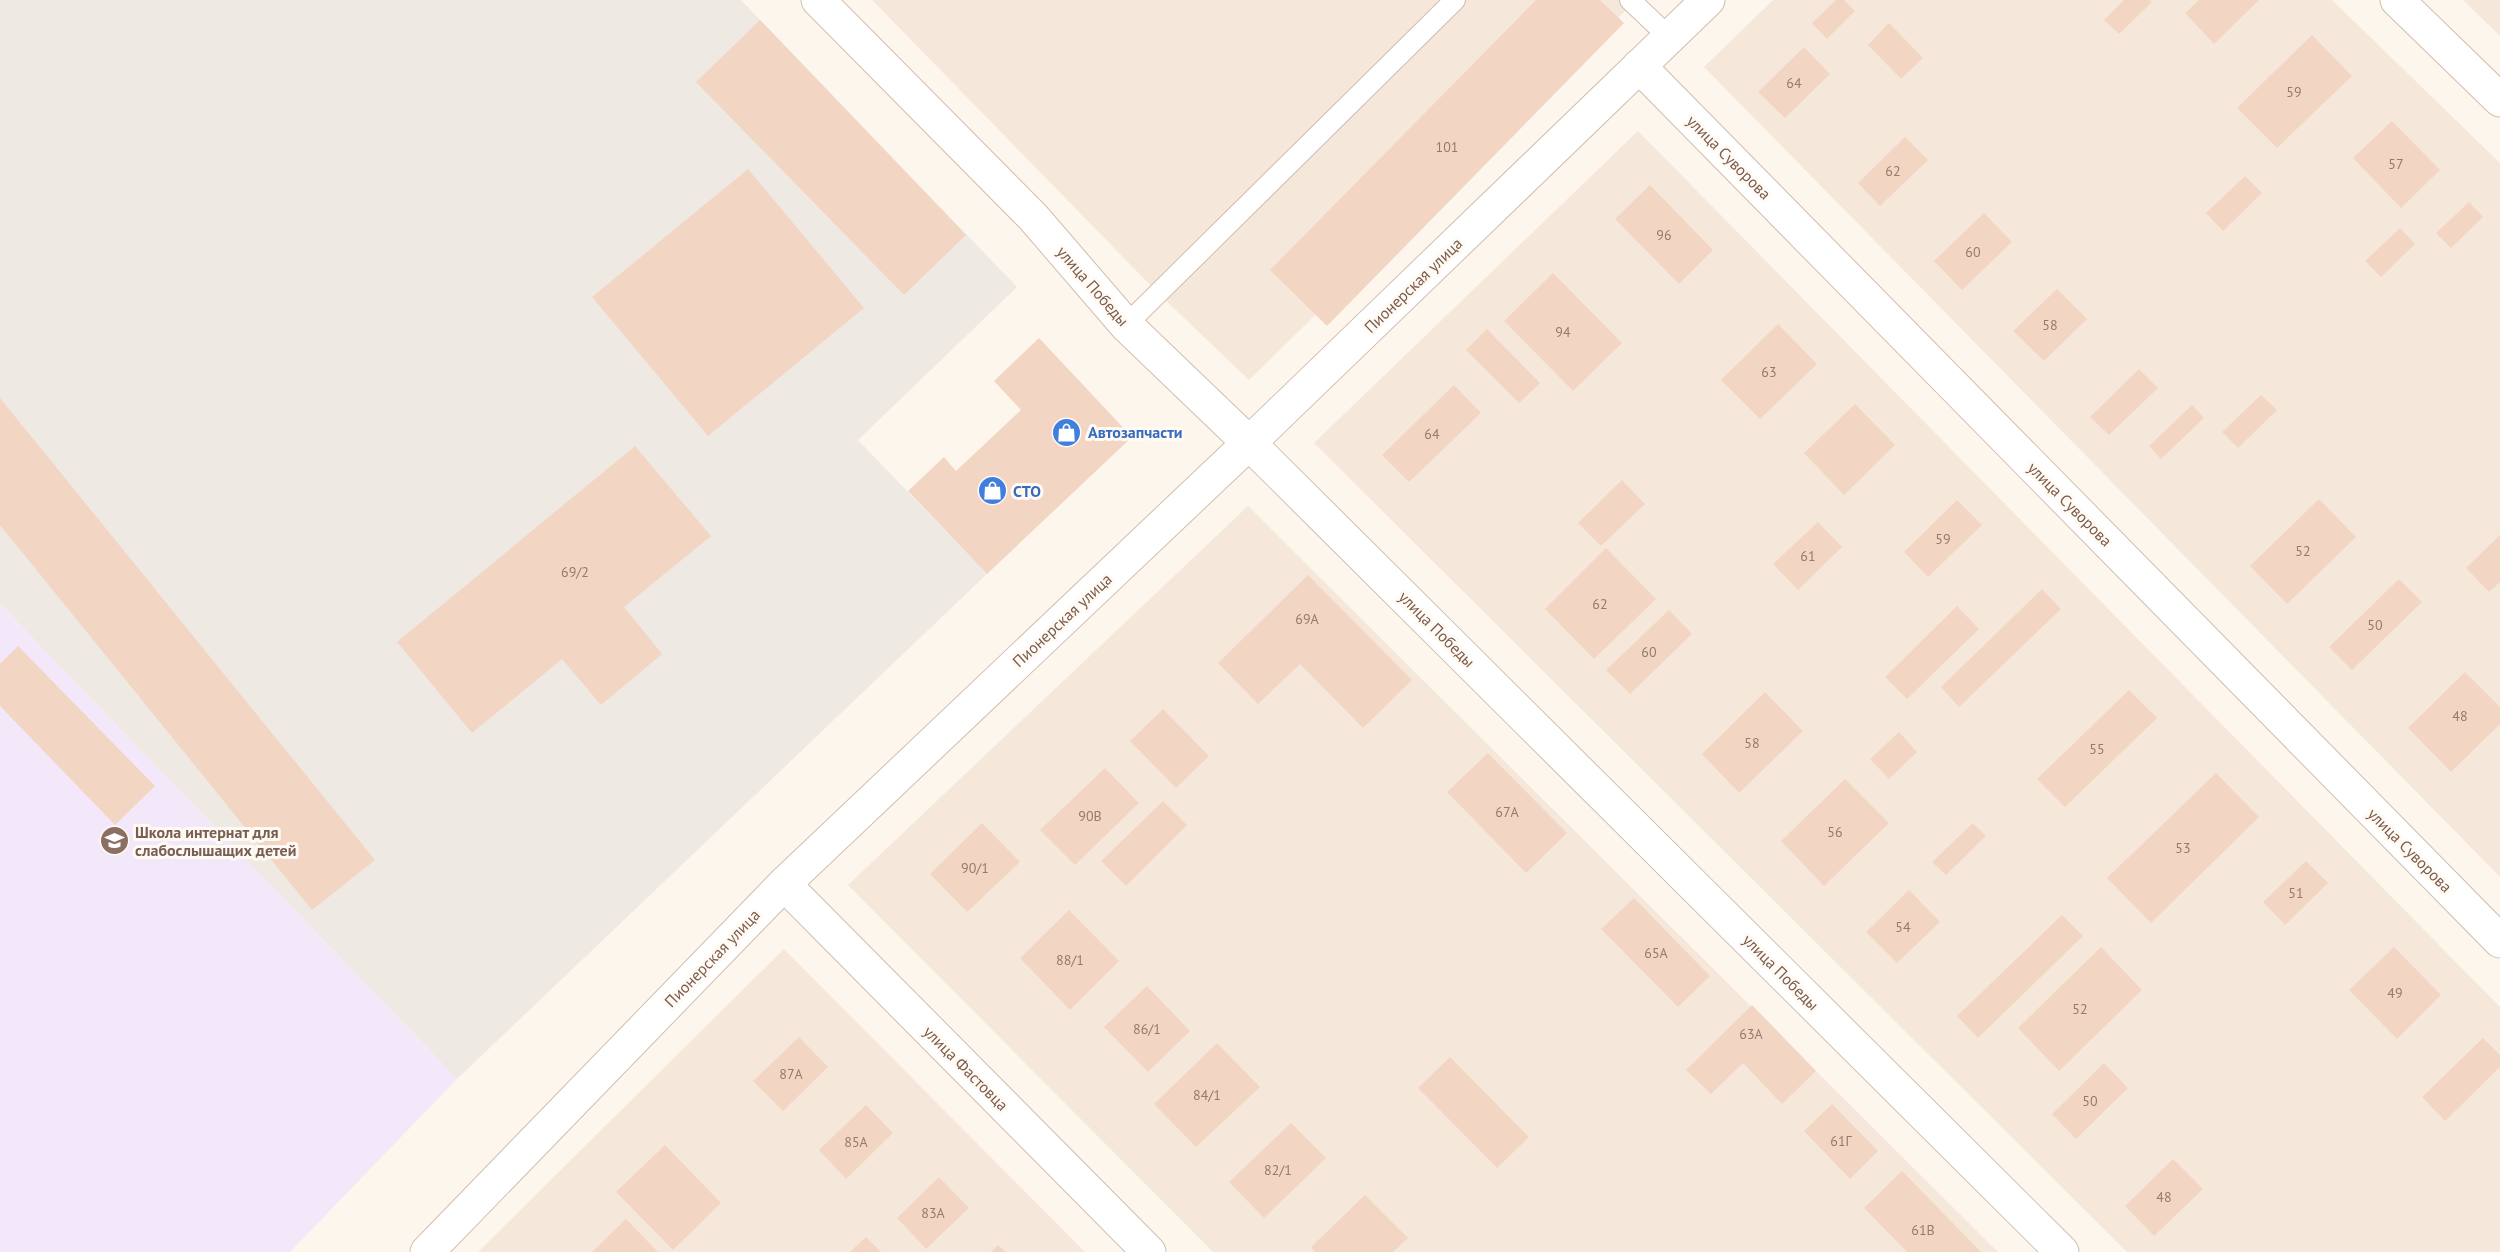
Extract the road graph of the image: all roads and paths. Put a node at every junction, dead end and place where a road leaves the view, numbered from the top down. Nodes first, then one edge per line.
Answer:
1 (818, 0) edge
2 (1455, 0) edge
3 (1630, 0) edge
4 (1708, 0) edge
5 (2397, 0) edge
6 (1669, 37) junction
7 (1639, 66) junction
8 (2500, 100) edge
9 (1126, 325) junction
10 (1249, 443) junction
11 (784, 884) junction
12 (2500, 941) edge
13 (427, 1252) edge
14 (1149, 1252) edge
15 (2062, 1252) edge

1 - 9 street, улица Победы
2 - 9 lane
3 - 6 lane
4 - 6 street, Пионерская улица
5 - 8 street
6 - 7 street, Пионерская улица
7 - 10 street, Пионерская улица
7 - 12 street, улица Суворова
9 - 10 street, улица Победы
10 - 11 street, Пионерская улица
10 - 15 street, улица Победы
11 - 13 street, Пионерская улица
11 - 14 street, улица Фастовца

